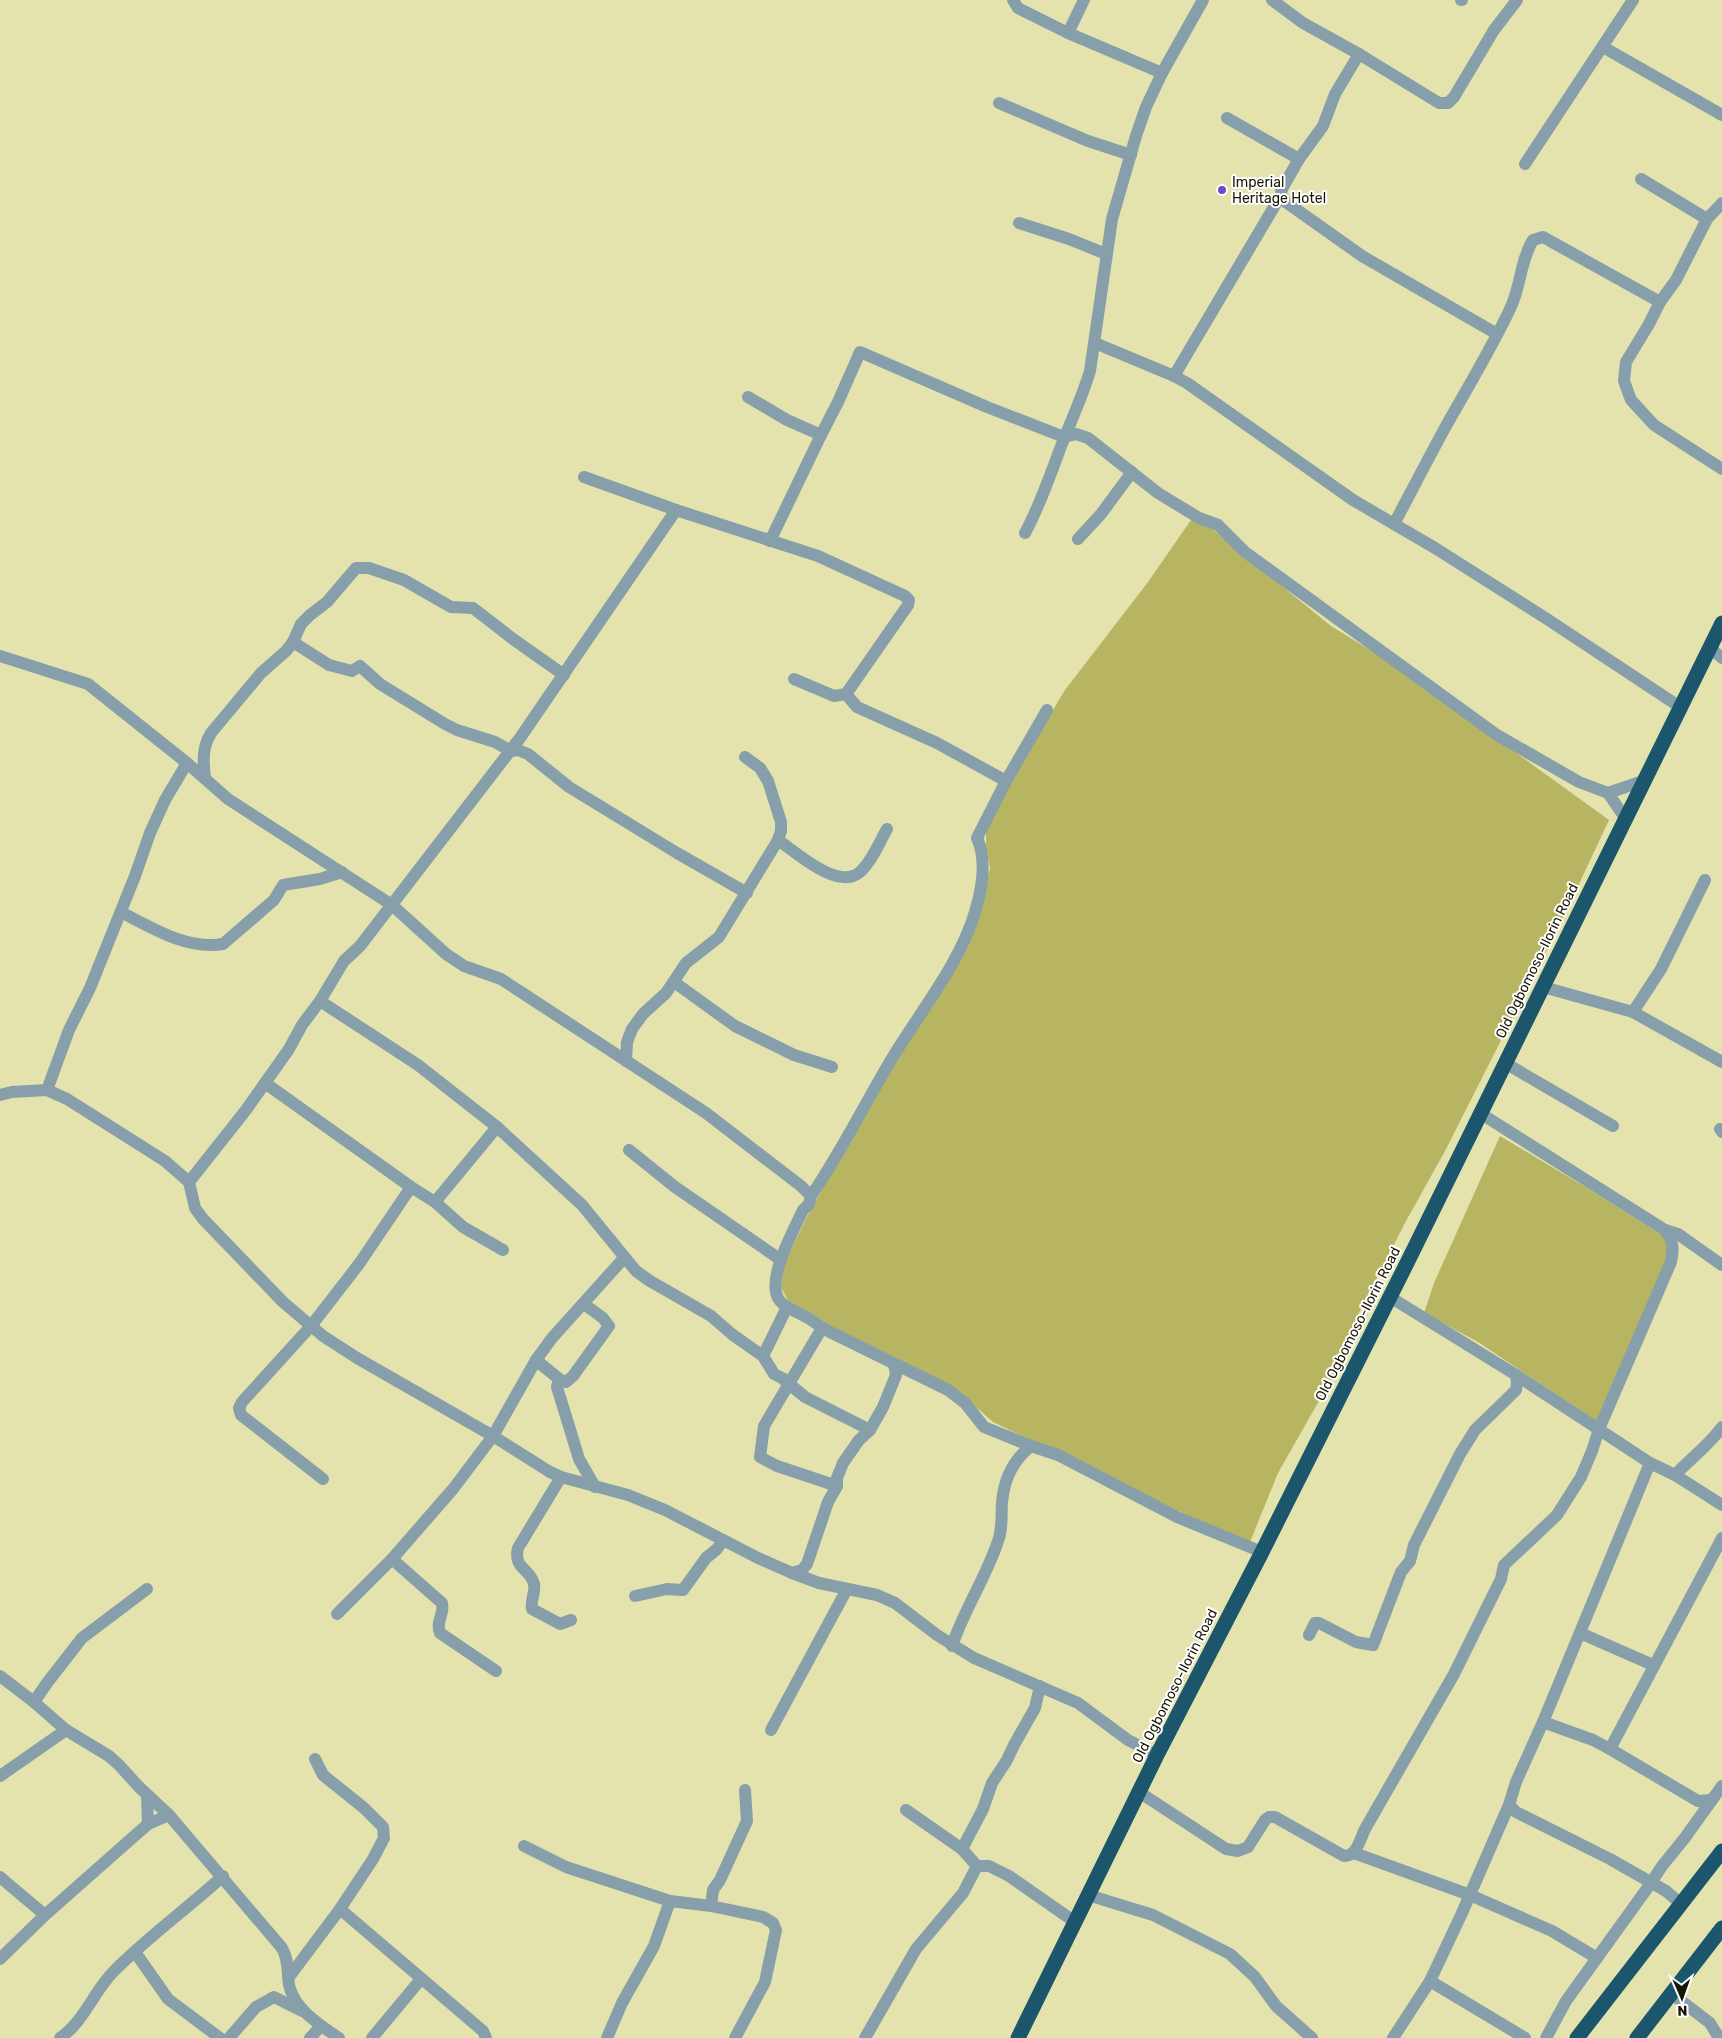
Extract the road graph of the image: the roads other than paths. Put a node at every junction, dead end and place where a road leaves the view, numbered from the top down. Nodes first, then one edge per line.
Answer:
1 (1013, 0) edge
2 (1084, 0) edge
3 (1203, 0) edge
4 (1272, 0) edge
5 (1517, 0) edge
6 (1633, 0) edge
7 (1068, 32) junction
8 (1603, 48) junction
9 (1359, 54) junction
10 (1162, 73) junction
11 (999, 103) dead end
12 (1722, 115) edge
13 (1227, 118) dead end
14 (1131, 155) junction
15 (1299, 159) junction
16 (1525, 164) dead end
17 (1641, 179) dead end
18 (1281, 195) junction
19 (1722, 203) edge
20 (1707, 219) junction
21 (1019, 223) dead end
22 (1106, 254) junction
23 (1660, 302) junction
24 (1497, 334) junction
25 (1095, 344) junction
26 (1174, 376) junction
27 (748, 398) dead end
28 (821, 435) junction
29 (1064, 437) junction
30 (1722, 470) edge
31 (1132, 472) junction
32 (584, 477) dead end
33 (676, 510) junction
34 (1394, 524) junction
35 (1025, 533) dead end
36 (1078, 539) dead end
37 (770, 541) junction
38 (1722, 623) edge
39 (293, 642) junction
40 (1716, 653) edge
41 (0, 656) edge
42 (564, 675) junction
43 (794, 679) dead end
44 (846, 694) junction
45 (1680, 707) junction
46 (1047, 710) dead end
47 (511, 751) junction
48 (745, 757) dead end
49 (187, 763) junction
50 (205, 778) junction
51 (1006, 781) junction
52 (1643, 781) junction
53 (1608, 793) junction
54 (1625, 818) junction
55 (887, 829) dead end
56 (778, 840) junction
57 (342, 872) junction
58 (1705, 880) dead end
59 (747, 893) junction
60 (392, 905) junction
61 (121, 912) junction
62 (674, 982) junction
63 (1543, 987) junction
64 (320, 1001) junction
65 (1633, 1012) junction
66 (1720, 1057) edge
67 (626, 1061) junction
68 (1505, 1063) junction
69 (832, 1067) dead end
70 (265, 1083) junction
71 (47, 1090) junction
72 (0, 1095) edge
73 (1480, 1113) junction
74 (1613, 1126) dead end
75 (497, 1127) junction
76 (629, 1150) dead end
77 (188, 1182) junction
78 (411, 1187) junction
79 (811, 1196) junction
80 (436, 1202) junction
81 (1665, 1230) junction
82 (503, 1250) dead end
83 (624, 1258) junction
84 (781, 1260) junction
85 (1722, 1266) edge
86 (1390, 1297) junction
87 (584, 1304) junction
88 (787, 1307) junction
89 (311, 1326) junction
90 (822, 1328) junction
91 (763, 1356) junction
92 (536, 1360) junction
93 (894, 1364) junction
94 (1516, 1375) junction
95 (559, 1379) junction
96 (790, 1385) junction
97 (1722, 1427) edge
98 (1599, 1429) junction
99 (870, 1430) junction
100 (494, 1436) junction
101 (1031, 1446) junction
102 (1650, 1463) junction
103 (1676, 1475) junction
104 (561, 1477) junction
105 (323, 1480) dead end
106 (836, 1486) junction
107 (595, 1487) junction
108 (1722, 1505) edge
109 (1722, 1538) edge
110 (723, 1540) junction
111 (1262, 1552) junction
112 (392, 1559) junction
113 (792, 1573) junction
114 (147, 1589) dead end
115 (847, 1589) junction
116 (635, 1596) dead end
117 (336, 1614) dead end
118 (571, 1620) dead end
119 (1580, 1634) junction
120 (1309, 1635) dead end
121 (952, 1646) junction
122 (1653, 1666) junction
123 (496, 1671) dead end
124 (0, 1676) edge
125 (1040, 1686) junction
126 (34, 1702) junction
127 (1543, 1722) junction
128 (66, 1730) junction
129 (771, 1730) dead end
130 (1610, 1749) junction
131 (1157, 1755) junction
132 (315, 1759) dead end
133 (0, 1776) edge
134 (1722, 1786) edge
135 (745, 1790) dead end
136 (1139, 1792) junction
137 (147, 1795) junction
138 (1712, 1800) junction
139 (1698, 1801) junction
140 (1510, 1805) junction
141 (906, 1810) dead end
142 (1702, 1814) junction
143 (169, 1815) junction
144 (148, 1824) junction
145 (524, 1846) dead end
146 (962, 1849) junction
147 (1722, 1851) edge
148 (1354, 1852) junction
149 (977, 1866) junction
150 (223, 1876) junction
151 (0, 1877) edge
152 (1651, 1883) junction
153 (1088, 1895) junction
154 (1470, 1895) junction
155 (670, 1901) junction
156 (1681, 1904) junction
157 (711, 1906) junction
158 (340, 1909) junction
159 (45, 1915) junction
160 (1075, 1922) junction
161 (1722, 1928) edge
162 (135, 1952) junction
163 (1597, 1958) junction
164 (0, 1959) edge
165 (288, 1977) junction
166 (421, 1979) junction
167 (1430, 1981) junction
168 (1671, 1993) junction
169 (306, 2012) junction
170 (321, 2026) junction
171 (71, 2034) edge
172 (60, 2038) edge
173 (220, 2038) edge
174 (229, 2038) edge
175 (310, 2038) edge
176 (338, 2038) edge
177 (372, 2038) edge
178 (486, 2038) edge
179 (607, 2038) edge
180 (735, 2038) edge
181 (865, 2038) edge
182 (1018, 2038) edge
183 (1312, 2038) edge
184 (1393, 2038) edge
185 (1525, 2038) edge
186 (1546, 2038) edge
187 (1577, 2038) edge
188 (1637, 2038) edge
189 (1720, 2038) edge

1 - 7 street
2 - 7 street
3 - 10 street
4 - 9 street
5 - 9 street
6 - 8 street
7 - 10 street
8 - 12 street
8 - 16 street
9 - 15 street
10 - 14 street
11 - 14 street
13 - 15 street
14 - 22 street
15 - 18 street
17 - 20 street
18 - 24 street
18 - 26 street
19 - 20 street
20 - 23 street
21 - 22 street
22 - 25 street
23 - 24 street
23 - 30 street
24 - 34 street
25 - 26 street
25 - 29 street
26 - 34 street
27 - 28 street
28 - 29 street
28 - 37 street
29 - 31 street
29 - 35 street
31 - 36 street
31 - 53 street
32 - 33 street
33 - 37 street
33 - 42 street
34 - 45 street
37 - 44 street
38 - 40 highway, Old Ogbomoso-Ilorin Road
39 - 42 street
39 - 47 street
39 - 50 street
40 - 45 highway, Old Ogbomoso-Ilorin Road
41 - 49 street
42 - 47 street
43 - 44 street
44 - 51 street
45 - 52 highway, Old Ogbomoso-Ilorin Road
46 - 51 street
47 - 59 street
47 - 60 street
48 - 56 street
49 - 50 street
49 - 61 street
50 - 57 street
51 - 79 street
52 - 53 street
52 - 54 highway, Old Ogbomoso-Ilorin Road
53 - 54 street
54 - 63 highway, Old Ogbomoso-Ilorin Road
55 - 56 street
56 - 59 street
57 - 60 street
57 - 61 street
58 - 65 street
59 - 62 street
60 - 64 street
60 - 67 street
61 - 71 street
62 - 67 street
62 - 69 street
63 - 65 street
63 - 68 highway, Old Ogbomoso-Ilorin Road
64 - 70 street
64 - 75 street
65 - 66 street
67 - 79 street
68 - 73 highway, Old Ogbomoso-Ilorin Road
68 - 74 street
70 - 77 street
70 - 78 street
71 - 72 street
71 - 77 street
73 - 81 street
73 - 86 highway, Old Ogbomoso-Ilorin Road
75 - 80 street
75 - 83 street
76 - 84 street
77 - 89 street
78 - 80 street
78 - 89 street
79 - 84 street
80 - 82 street
81 - 85 street
81 - 98 street
83 - 87 street
83 - 91 street
84 - 88 street
86 - 94 street
86 - 111 highway, Old Ogbomoso-Ilorin Road
87 - 92 street
87 - 95 street
88 - 90 street
88 - 91 street
89 - 100 street
89 - 105 street
90 - 93 street
90 - 96 street
91 - 96 street
92 - 95 street
92 - 100 street
93 - 99 street
93 - 101 street
94 - 98 street
94 - 120 street
95 - 107 street
96 - 99 street
96 - 106 street
97 - 103 street
98 - 102 street
98 - 148 street
99 - 106 street
100 - 104 street
100 - 112 street
101 - 111 street
101 - 121 street
102 - 103 street
102 - 119 street
103 - 108 street
104 - 107 street
104 - 118 street
106 - 113 street
107 - 110 street
109 - 122 street
110 - 113 street
110 - 116 street
111 - 131 highway, Old Ogbomoso-Ilorin Road
112 - 117 street
112 - 123 street
113 - 115 street
114 - 126 street
115 - 121 street
115 - 129 street
119 - 122 street
119 - 127 street
121 - 125 street
122 - 130 street
124 - 126 street
125 - 131 street
125 - 146 street
126 - 128 street
127 - 130 street
127 - 140 street
128 - 133 street
128 - 137 street
130 - 139 street
131 - 136 highway, Old Ogbomoso-Ilorin Road
132 - 158 street
134 - 138 street
135 - 157 street
136 - 148 street
136 - 153 highway, Old Ogbomoso-Ilorin Road
137 - 143 street
137 - 144 street
138 - 139 street
138 - 142 street
139 - 142 street
140 - 152 street
140 - 154 street
141 - 146 street
142 - 152 street
143 - 144 street
143 - 150 street
144 - 159 street
145 - 155 street
146 - 149 street
147 - 156 highway
148 - 154 street
149 - 160 street
149 - 181 street
150 - 162 street
150 - 165 street
151 - 159 street
152 - 156 street
152 - 163 street
153 - 160 highway, Old Ogbomoso-Ilorin Road
153 - 183 street
154 - 163 street
154 - 167 street
155 - 157 street
155 - 179 street
156 - 187 highway
157 - 180 street
158 - 165 street
158 - 166 street
159 - 164 street
160 - 182 highway, Old Ogbomoso-Ilorin Road
161 - 168 highway
162 - 171 street
162 - 173 street
163 - 186 street
165 - 169 street
166 - 177 street
166 - 178 street
167 - 184 street
167 - 185 street
168 - 188 highway
168 - 189 street
169 - 170 street
169 - 174 street
170 - 175 street
170 - 176 street
171 - 172 street

